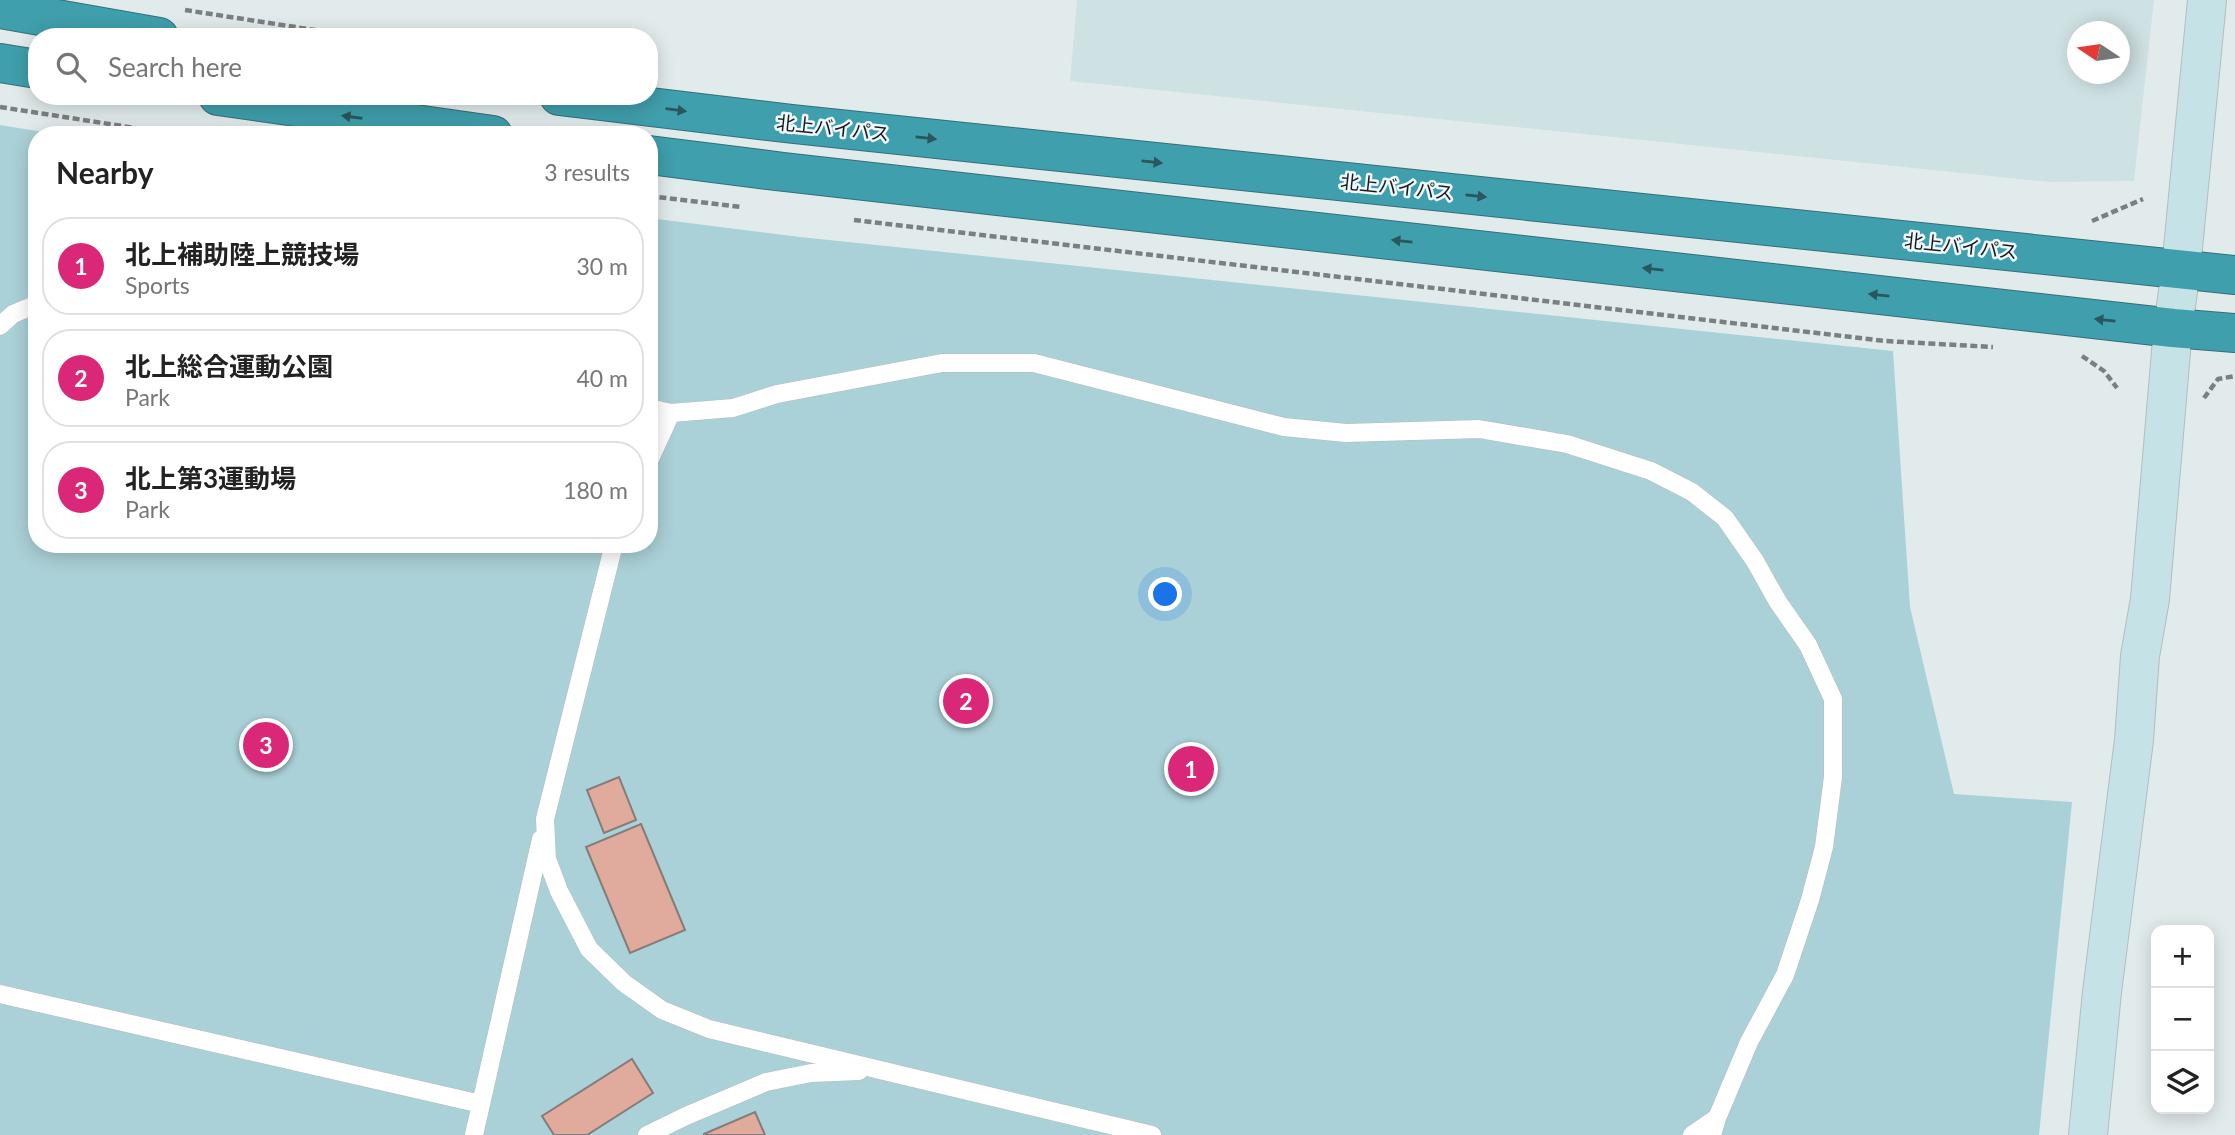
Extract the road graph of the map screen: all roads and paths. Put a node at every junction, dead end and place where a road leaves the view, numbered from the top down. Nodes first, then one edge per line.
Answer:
1 (2207, 0) edge
2 (0, 9) edge
3 (167, 22) edge
4 (244, 28) edge
5 (0, 63) edge
6 (28, 68) edge
7 (281, 105) edge
8 (635, 105) edge
9 (0, 107) edge
10 (122, 126) edge
11 (430, 126) edge
12 (658, 156) edge
13 (658, 197) edge
14 (746, 207) dead end
15 (844, 219) dead end
16 (2181, 269) junction
17 (2235, 275) edge
18 (28, 308) edge
19 (0, 326) edge
20 (2173, 328) junction
21 (2235, 333) edge
22 (2002, 348) dead end
23 (2073, 355) dead end
24 (2235, 376) edge
25 (2117, 387) dead end
26 (2202, 401) dead end
27 (658, 410) edge
28 (671, 413) junction
29 (658, 441) edge
30 (612, 553) edge
31 (545, 819) junction
32 (0, 994) edge
33 (881, 1070) junction
34 (481, 1104) junction
35 (1714, 1127) edge
36 (474, 1135) edge
37 (648, 1135) edge
38 (1152, 1135) edge
39 (1692, 1135) edge
40 (2088, 1135) edge

1 - 16 street
2 - 3 highway
3 - 4 path
5 - 6 highway
11 -> 7 highway
8 -> 16 highway, 北上バイパス
9 - 10 path
20 -> 12 highway
13 - 14 path
15 - 22 path
16 - 17 highway, 北上バイパス
16 - 20 street
18 - 19 lane
20 - 21 highway
20 - 40 street
23 - 25 path
24 - 26 path
27 - 28 lane
28 - 29 lane
28 - 35 lane
30 - 31 lane
31 - 33 lane
31 - 34 lane
32 - 34 lane
33 - 37 lane
33 - 38 lane
34 - 36 lane
35 - 39 lane

